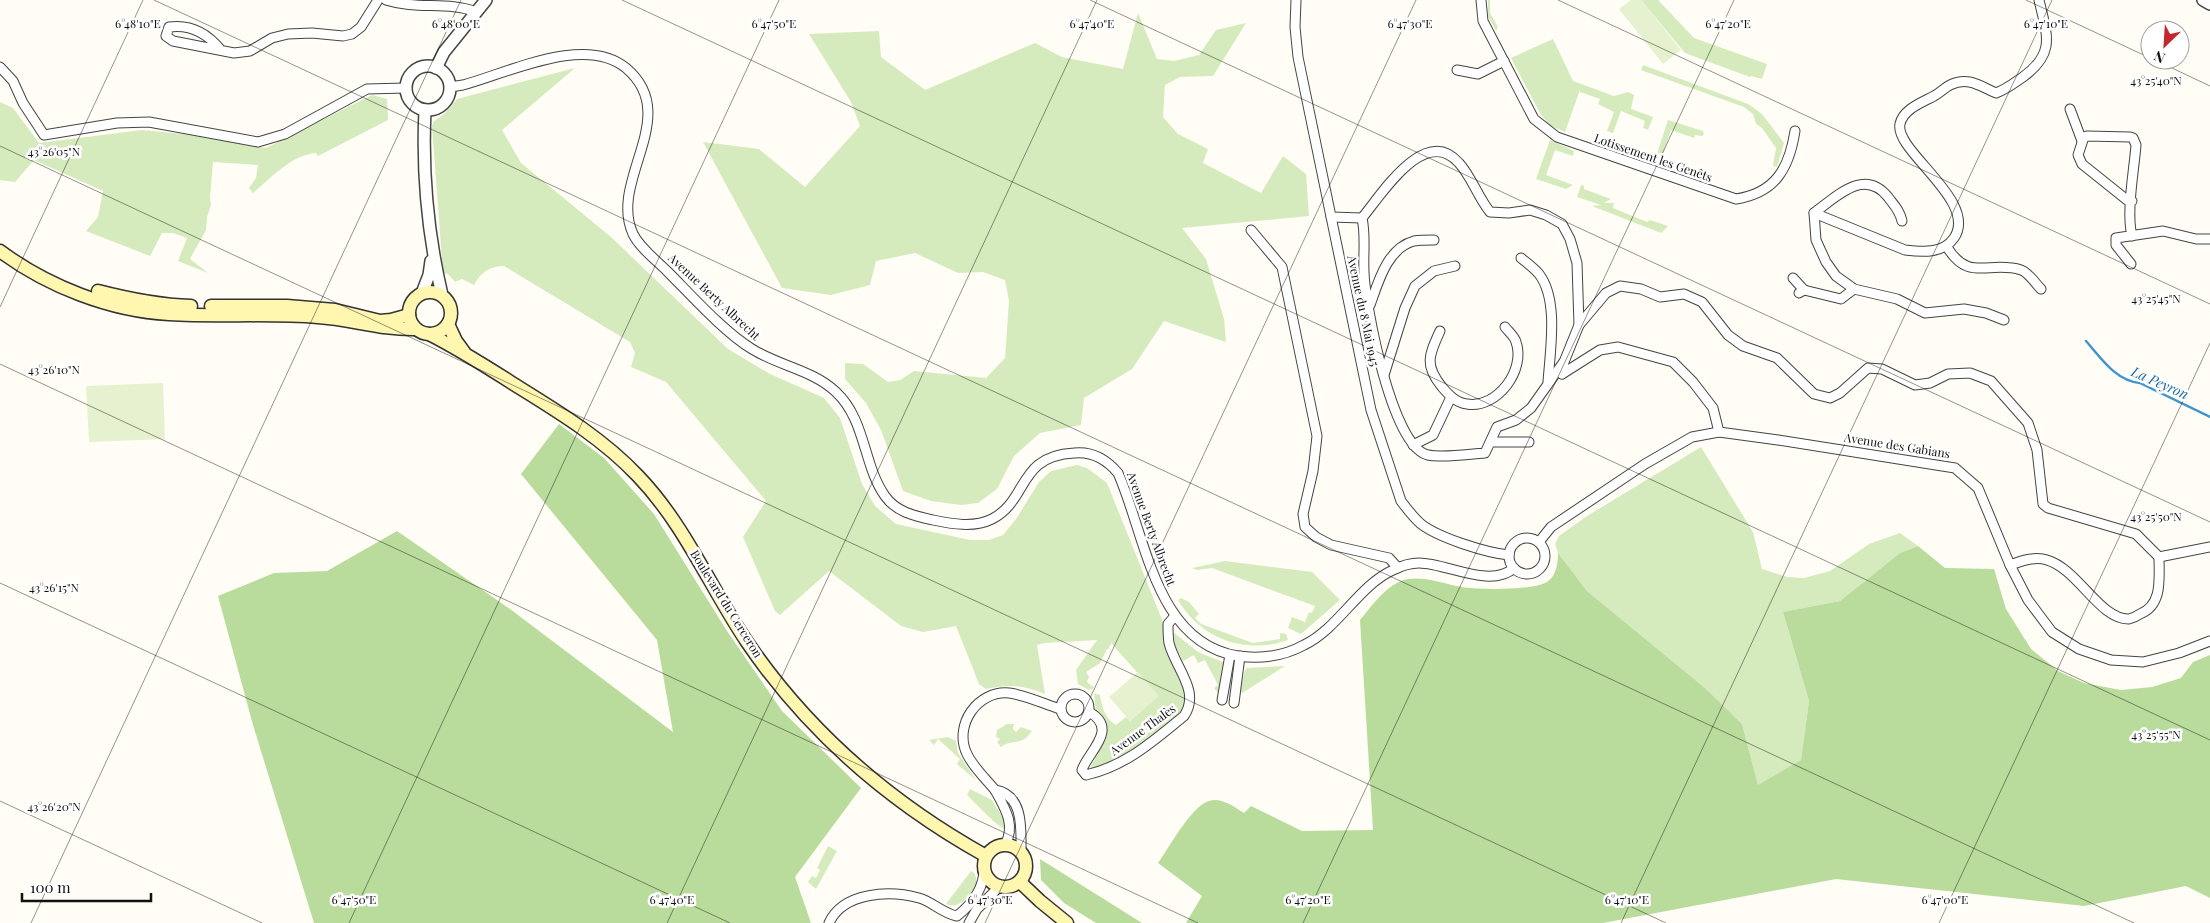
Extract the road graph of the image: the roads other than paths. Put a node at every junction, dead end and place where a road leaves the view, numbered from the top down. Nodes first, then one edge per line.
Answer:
1 (378, 0) edge
2 (386, 0) edge
3 (486, 0) edge
4 (1296, 0) edge
5 (1482, 0) edge
6 (2039, 0) edge
7 (2203, 0) edge
8 (2210, 4) edge
9 (476, 12) junction
10 (220, 49) junction
11 (1504, 62) junction
12 (0, 68) edge
13 (436, 68) junction
14 (1457, 70) dead end
15 (450, 87) junction
16 (406, 88) junction
17 (2070, 109) dead end
18 (425, 110) junction
19 (1795, 131) dead end
20 (2082, 141) junction
21 (2132, 201) junction
22 (1814, 213) junction
23 (1331, 218) junction
24 (1362, 218) junction
25 (1902, 221) dead end
26 (1251, 230) dead end
27 (2132, 236) junction
28 (2210, 239) edge
29 (1434, 240) dead end
30 (0, 242) edge
31 (1947, 246) junction
32 (0, 251) edge
33 (432, 255) junction
34 (1521, 258) dead end
35 (2131, 264) dead end
36 (1455, 266) dead end
37 (1792, 278) dead end
38 (1854, 289) junction
39 (2041, 289) dead end
40 (422, 292) junction
41 (442, 295) junction
42 (1370, 305) junction
43 (409, 315) junction
44 (2004, 320) dead end
45 (448, 324) junction
46 (1579, 325) junction
47 (1505, 327) dead end
48 (416, 328) junction
49 (1440, 331) dead end
50 (430, 334) junction
51 (466, 354) junction
52 (1564, 362) junction
53 (1383, 378) junction
54 (1548, 382) junction
55 (1451, 397) junction
56 (1719, 432) junction
57 (1492, 442) junction
58 (1529, 442) dead end
59 (1413, 445) junction
60 (1539, 542) junction
61 (2210, 547) edge
62 (1509, 555) junction
63 (2159, 557) junction
64 (2010, 565) junction
65 (1398, 568) junction
66 (1514, 568) junction
67 (1174, 617) junction
68 (2210, 641) edge
69 (1230, 655) junction
70 (1240, 656) junction
71 (1222, 700) dead end
72 (1234, 703) dead end
73 (1060, 709) junction
74 (1089, 712) junction
75 (999, 791) junction
76 (1005, 845) junction
77 (1021, 851) junction
78 (985, 863) junction
79 (1020, 882) junction
80 (999, 887) junction
81 (829, 923) edge
82 (969, 923) edge
83 (1067, 923) edge

1 - 10 street
2 - 9 street
3 - 9 street
4 - 23 street, Avenue du 8 Mai 1945
5 - 11 street, Lotissement les Genêts
6 - 31 street
7 - 8 street
9 - 13 street
10 - 10 street
11 - 14 street
11 - 19 street, Lotissement les Genêts
12 - 16 street
13 - 15 street
13 - 16 street
15 - 18 street
15 - 67 street, Avenue Berty Albrecht
16 - 18 street
17 - 20 street
18 - 33 street
20 - 21 street
20 - 21 street
21 - 27 street
22 - 25 street
22 - 31 street
22 - 38 street
23 - 24 street
23 - 62 street, Avenue du 8 Mai 1945
24 - 42 street
24 - 46 street
26 - 65 street
27 - 28 street
27 - 35 street
29 - 42 street
30 - 43 main road
31 - 39 street
32 - 48 main road
33 - 40 street
33 - 41 street
34 - 54 street
36 - 53 street
37 - 38 street
38 - 44 street
40 - 41 main road
40 - 43 main road
41 - 45 main road
42 - 53 street
43 - 48 main road
45 - 50 main road
45 - 51 main road, Boulevard du Cerceron
46 - 52 street
46 - 63 street
47 - 55 street
48 - 50 main road
49 - 55 street
50 - 51 main road, Boulevard du Cerceron
51 - 78 main road, Boulevard du Cerceron
52 - 54 street
52 - 56 street
53 - 59 street
54 - 57 street
55 - 59 street
56 - 60 street, Avenue des Gabians
56 - 64 street, Avenue des Gabians
57 - 58 street
57 - 59 street
60 - 62 street
60 - 66 street
61 - 63 street
62 - 66 street
63 - 64 street
64 - 68 street, Avenue des Gabians
65 - 66 street, Avenue Berty Albrecht
65 - 70 street, Avenue Berty Albrecht
67 - 69 street, Avenue Berty Albrecht
67 - 74 street, Avenue Thalès
69 - 70 street, Avenue Berty Albrecht
69 - 71 street
70 - 72 street
73 - 74 street
73 - 74 street
73 - 75 street
75 - 76 street
75 - 77 street
76 - 77 main road
76 - 78 main road
77 - 79 main road
78 - 80 main road
78 - 81 street
79 - 80 main road
79 - 83 main road
80 - 82 street

